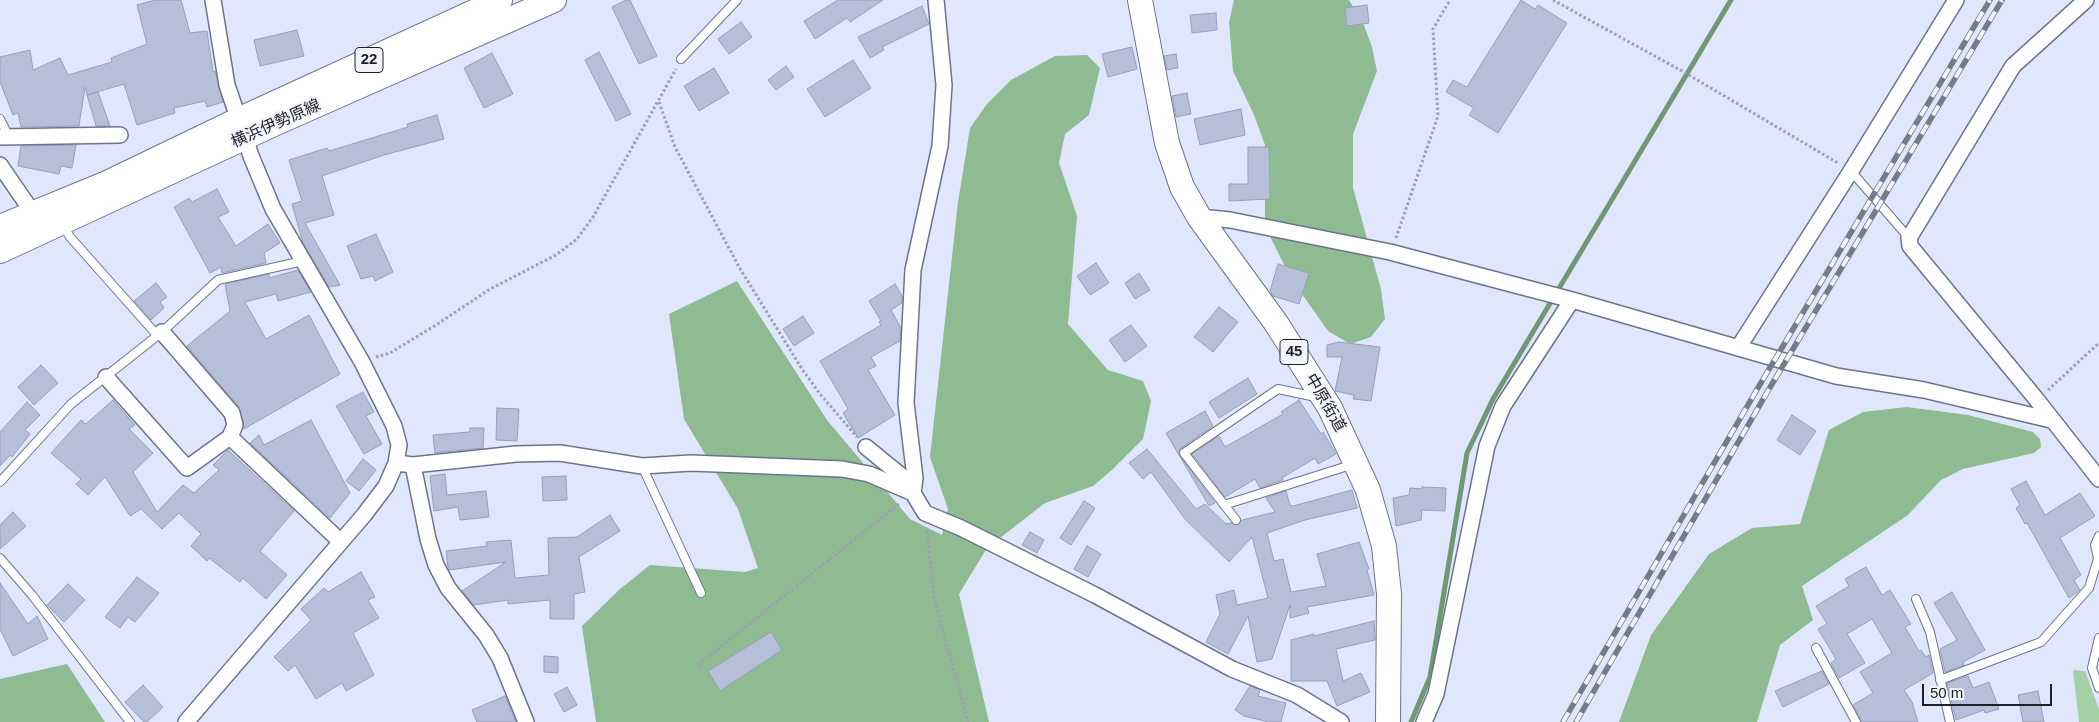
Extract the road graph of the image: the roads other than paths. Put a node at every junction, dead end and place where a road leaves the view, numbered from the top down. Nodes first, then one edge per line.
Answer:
1 (213, 0) edge
2 (500, 0) edge
3 (554, 0) edge
4 (737, 0) edge
5 (936, 0) edge
6 (1140, 0) edge
7 (1956, 0) edge
8 (2086, 0) edge
9 (680, 59) road end
10 (0, 120) edge
11 (241, 129) junction
12 (120, 134) dead end
13 (5, 137) edge
14 (0, 165) edge
15 (1852, 172) junction
16 (33, 213) junction
17 (1199, 217) junction
18 (62, 224) junction
19 (0, 227) edge
20 (1909, 238) junction
21 (0, 251) edge
22 (303, 261) junction
23 (1570, 299) junction
24 (160, 333) junction
25 (1738, 348) junction
26 (106, 377) junction
27 (1323, 398) junction
28 (2051, 420) junction
29 (230, 436) junction
30 (866, 447) road end
31 (396, 463) junction
32 (1356, 464) junction
33 (413, 466) junction
34 (642, 466) junction
35 (2099, 479) edge
36 (0, 482) edge
37 (914, 493) junction
38 (1224, 505) junction
39 (1236, 520) dead end
40 (2099, 536) edge
41 (341, 542) junction
42 (0, 558) edge
43 (2098, 561) edge
44 (701, 593) dead end
45 (1916, 599) dead end
46 (2099, 638) edge
47 (1816, 648) dead end
48 (1940, 680) junction
49 (2099, 688) edge
50 (130, 722) edge
51 (186, 722) edge
52 (526, 722) edge
53 (1341, 722) edge
54 (1388, 722) edge
55 (1424, 722) edge
56 (1856, 722) edge
57 (1950, 722) edge

1 - 11 street
2 - 11 main road, 横浜伊勢原線 / 22
3 - 11 main road, 横浜伊勢原線 / 22
4 - 9 lane
5 - 37 street
6 - 17 main road, 中原街道 / 45
7 - 15 street
8 - 20 street
10 - 13 lane
11 - 16 main road, 横浜伊勢原線 / 22
11 - 18 main road, 横浜伊勢原線 / 22
11 - 22 street
12 - 13 street
14 - 16 street
15 - 20 lane
15 - 25 street
16 - 19 main road, 横浜伊勢原線 / 22
17 - 23 street
17 - 27 main road, 中原街道 / 45
18 - 21 main road, 横浜伊勢原線 / 22
18 - 24 lane
20 - 28 street
22 - 24 lane
22 - 31 street
23 - 25 street
23 - 55 street
24 - 26 lane
24 - 29 street
25 - 28 street
26 - 29 street
26 - 36 lane
27 - 32 main road, 中原街道 / 45
27 - 38 lane
28 - 35 street
29 - 41 street
30 - 37 street
31 - 33 street
31 - 41 street
32 - 38 lane
32 - 54 main road, 中原街道 / 45
33 - 34 street
33 - 52 street
34 - 37 street
34 - 44 lane
37 - 53 street
38 - 39 lane
40 - 43 lane
41 - 51 street
42 - 50 lane
43 - 48 lane
45 - 48 lane
46 - 49 lane
47 - 56 lane
48 - 57 lane

